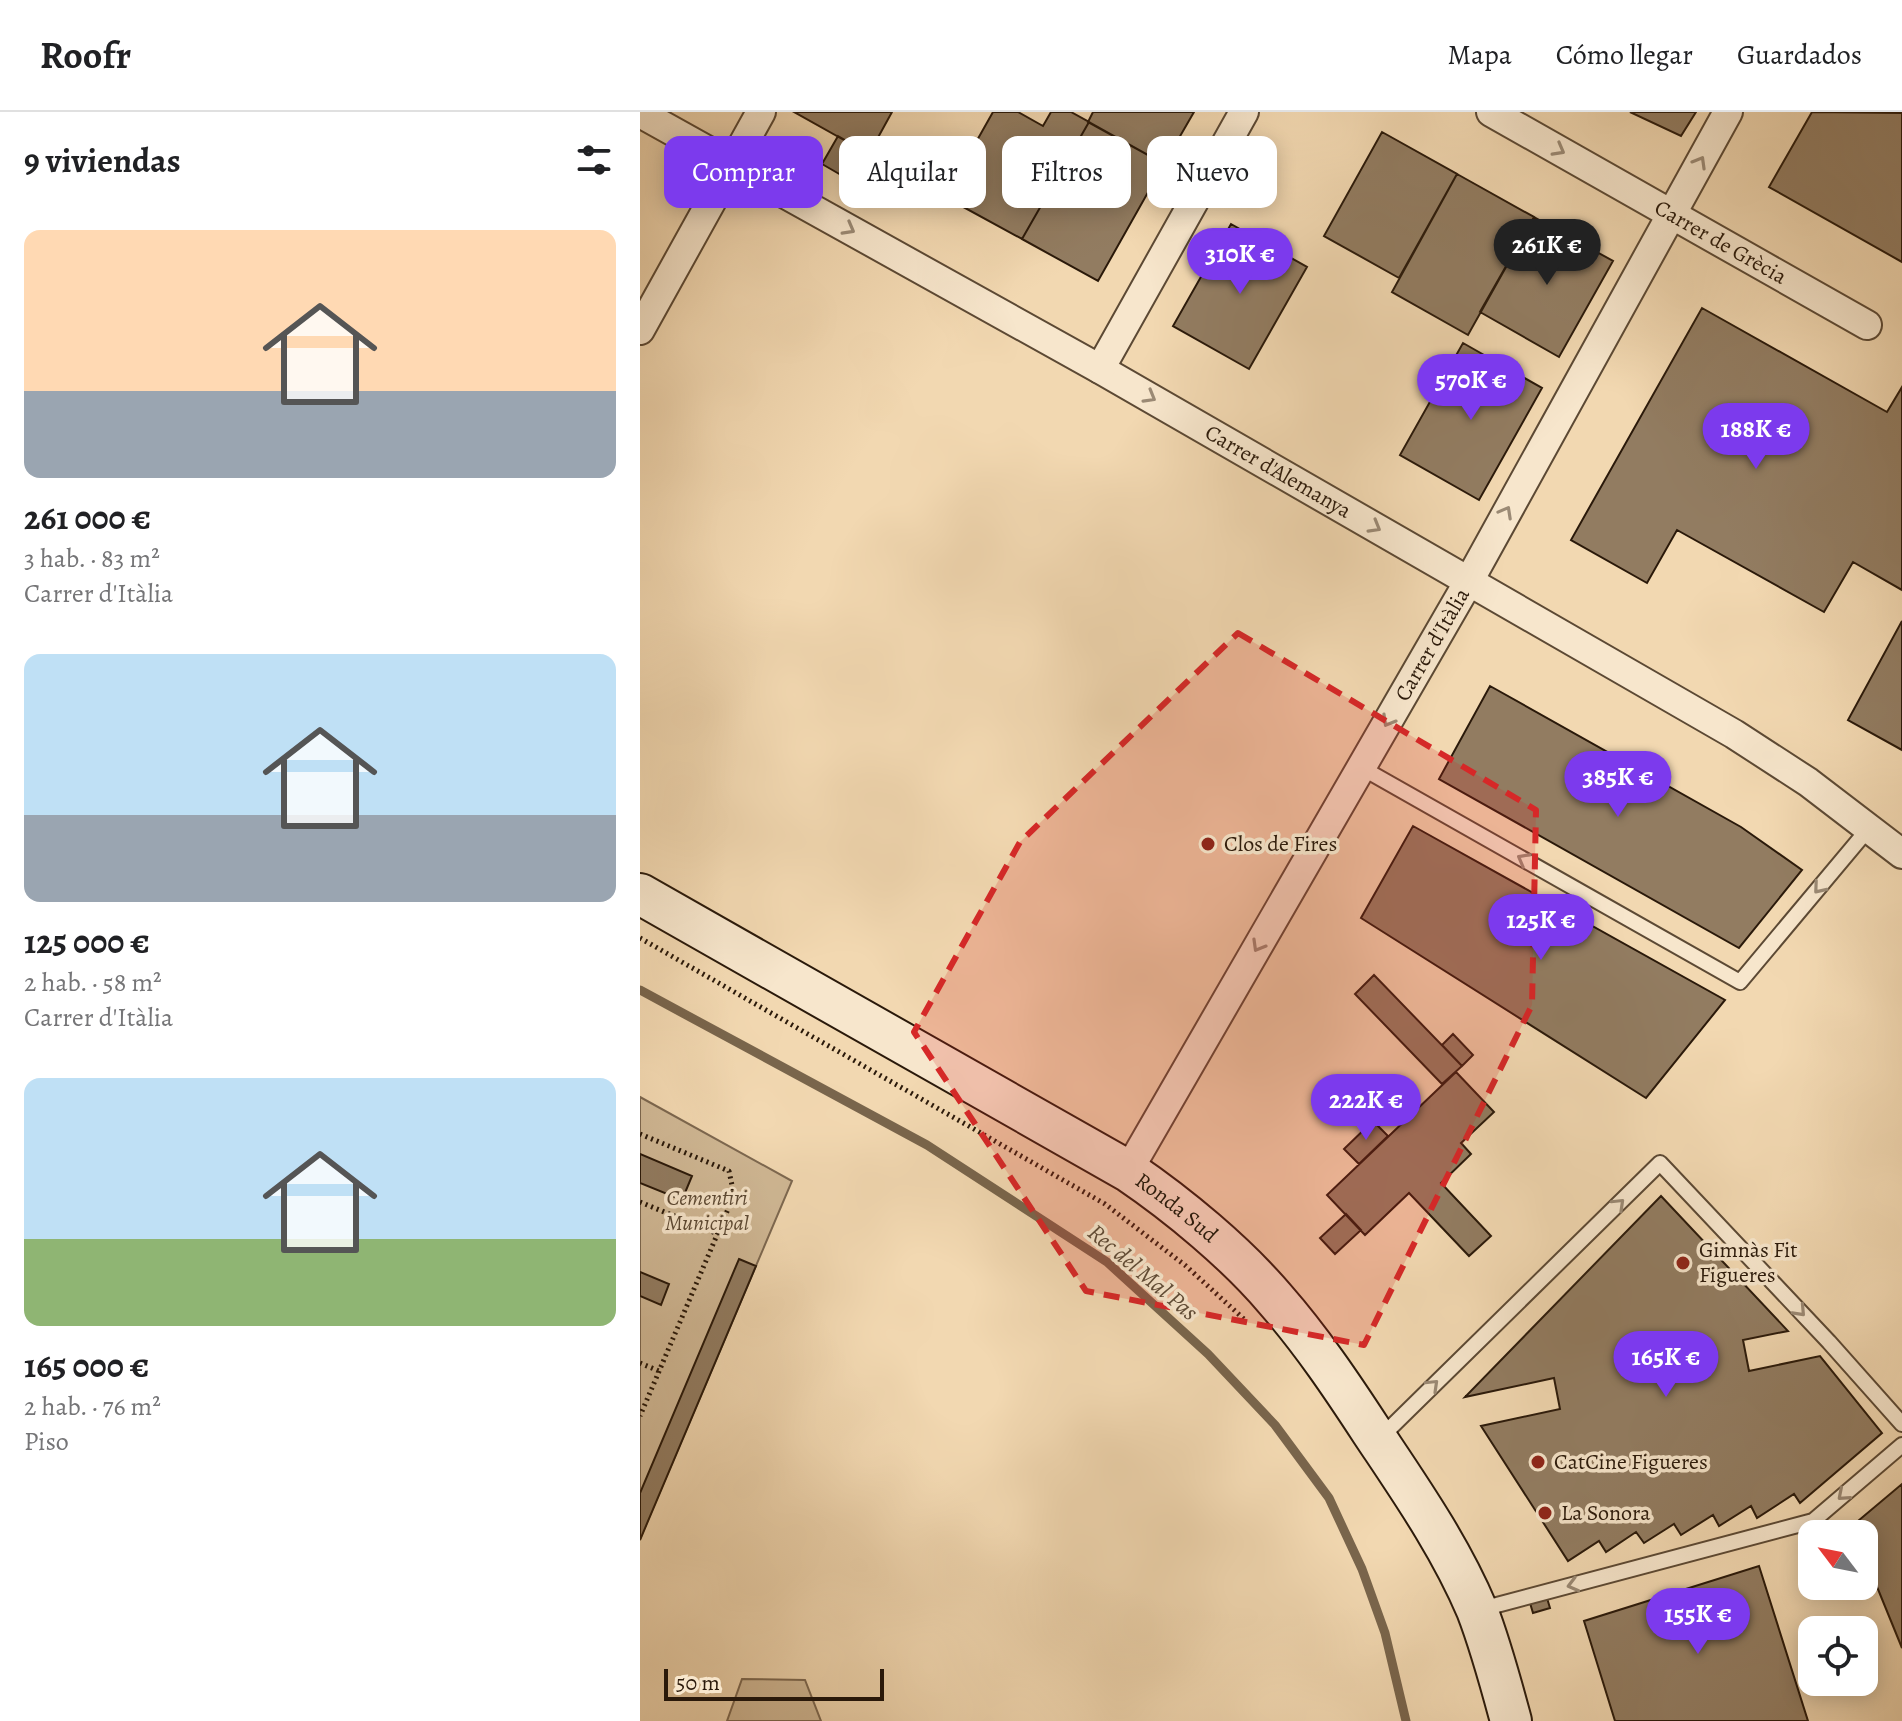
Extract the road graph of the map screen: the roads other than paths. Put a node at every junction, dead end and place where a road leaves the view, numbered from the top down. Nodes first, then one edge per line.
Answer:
1 (761, 112) edge
2 (1244, 112) edge
3 (1491, 112) edge
4 (1728, 112) edge
5 (640, 113) edge
6 (681, 136) edge
7 (748, 136) edge
8 (708, 208) edge
9 (811, 208) edge
10 (1671, 213) junction
11 (1867, 325) dead end
12 (640, 330) edge
13 (1100, 369) junction
14 (1469, 581) junction
15 (1362, 768) junction
16 (1869, 828) junction
17 (1902, 854) edge
18 (640, 894) edge
19 (1128, 1171) junction
20 (1902, 1424) edge
21 (1378, 1440) junction
22 (1902, 1445) edge
23 (1476, 1610) junction
24 (1511, 1721) edge

1 - 7 street
2 - 13 street
3 -> 10 street, Carrer de Grècia
10 -> 4 street, Carrer d'Itàlia
5 - 6 street, Carrer d'Alemanya
8 - 12 street
9 -> 13 street, Carrer d'Alemanya
10 - 11 street, Carrer de Grècia
14 -> 10 street, Carrer d'Itàlia
13 -> 14 street, Carrer d'Alemanya
14 -> 15 street, Carrer d'Itàlia
14 - 16 street, Carrer d'Alemanya
16 -> 15 lane
15 -> 19 street, Carrer d'Itàlia
16 - 17 street, Carrer d'Alemanya
18 - 19 main road, Ronda Sud
19 - 21 main road, Ronda Sud
21 -> 20 lane
21 - 23 main road, Ronda Sud
22 -> 23 lane
23 - 24 main road, Ronda Sud

